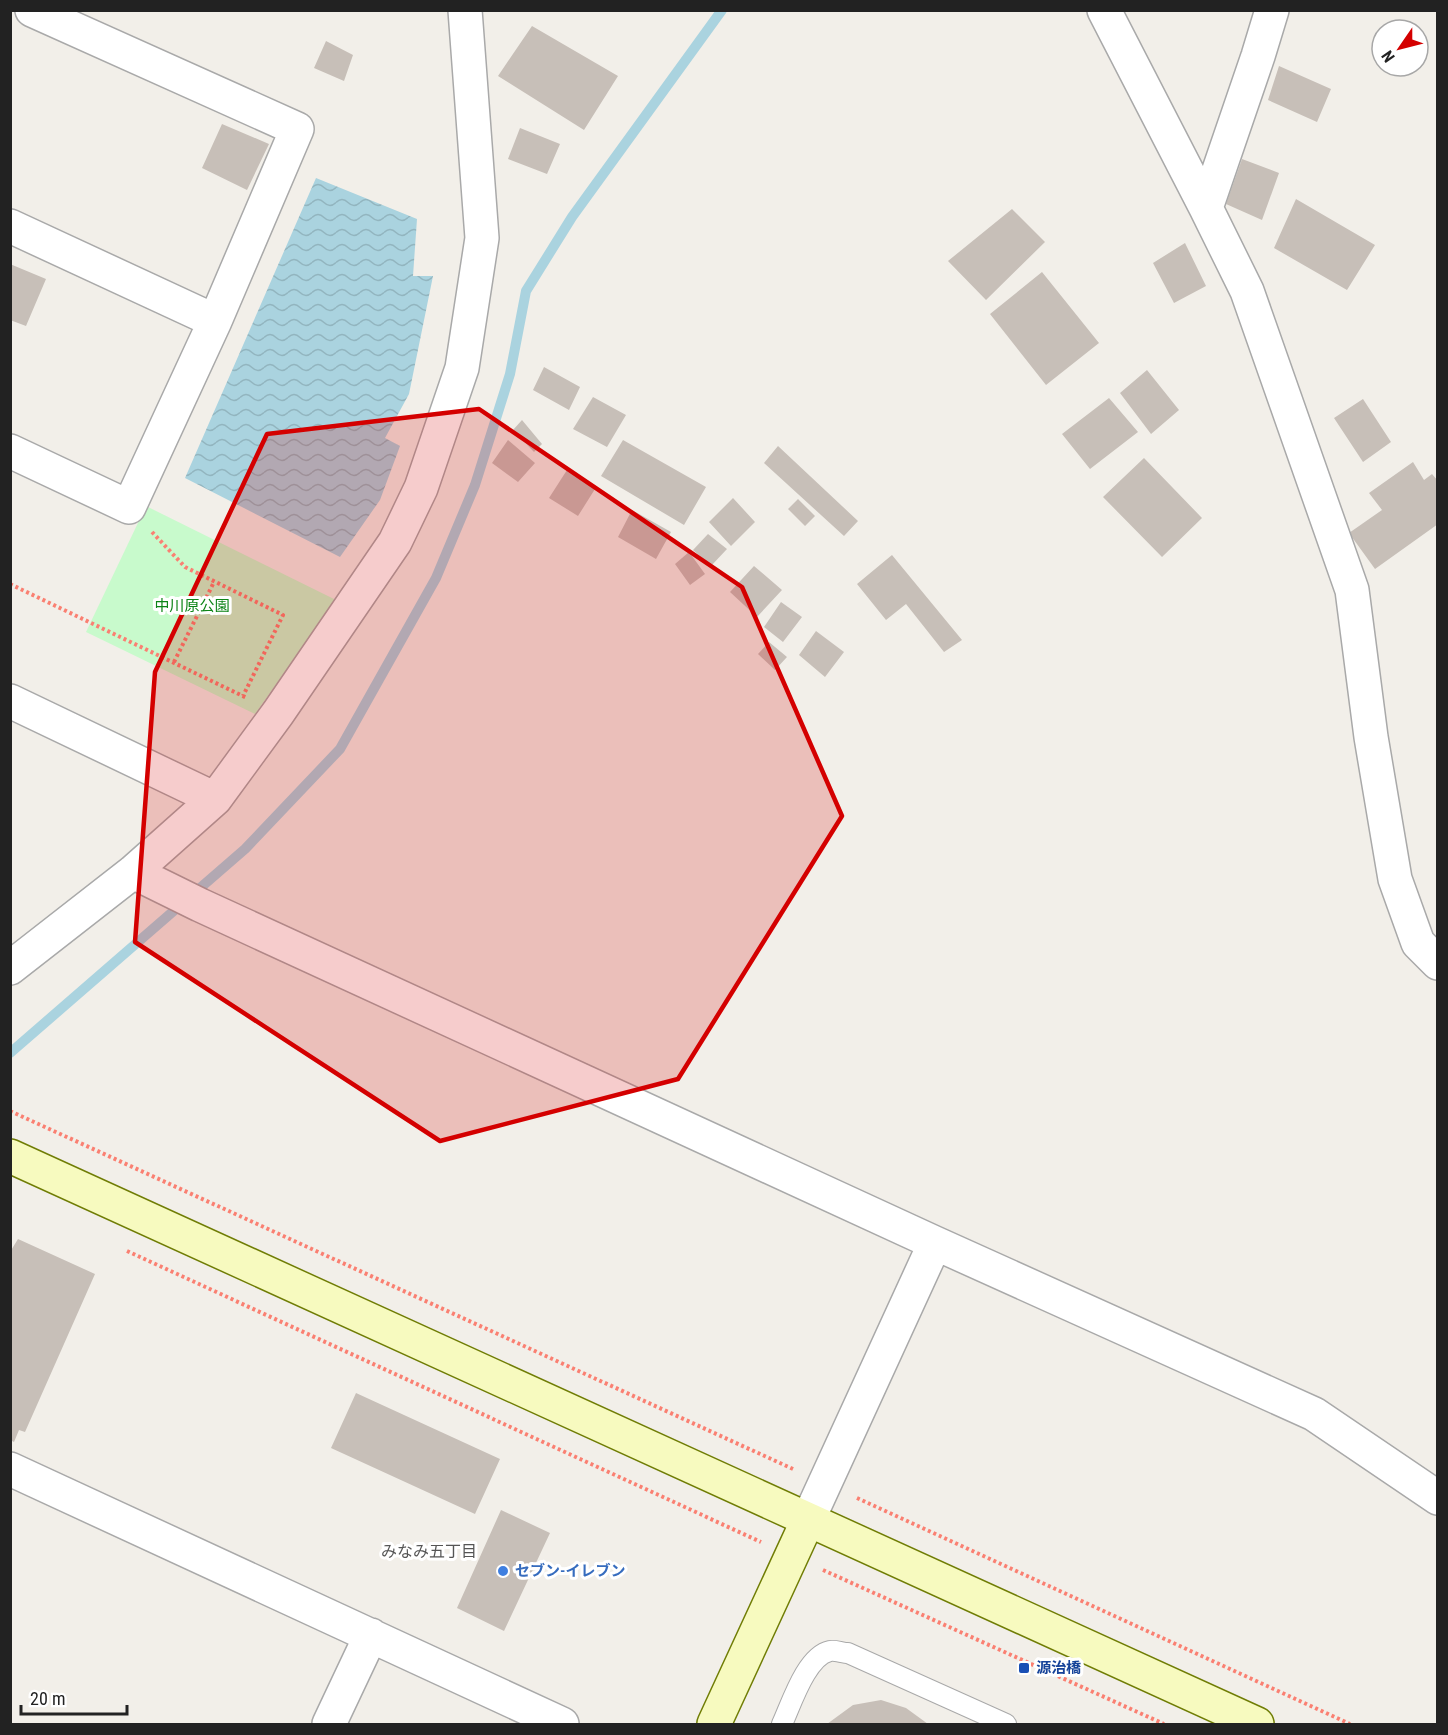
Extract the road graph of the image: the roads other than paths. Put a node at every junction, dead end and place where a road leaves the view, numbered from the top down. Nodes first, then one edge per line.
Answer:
1 (32, 10) edge
2 (465, 10) edge
3 (1104, 10) edge
4 (1272, 10) edge
5 (1206, 208) junction
6 (10, 226) edge
7 (215, 321) junction
8 (10, 451) edge
9 (10, 701) edge
10 (216, 799) junction
11 (133, 872) junction
12 (23, 941) edge
13 (1437, 963) edge
14 (10, 968) edge
15 (10, 1156) edge
16 (935, 1244) junction
17 (10, 1469) edge
18 (1437, 1498) edge
19 (808, 1521) junction
20 (371, 1635) junction
21 (329, 1725) edge
22 (562, 1725) edge
23 (714, 1725) edge
24 (782, 1725) edge
25 (1006, 1725) edge
26 (1257, 1725) edge

1 - 7 street
2 - 10 street
3 - 5 street
4 - 5 street
5 - 13 street
6 - 7 street
7 - 8 street
9 - 10 street
10 - 11 street
11 - 12 street
11 - 16 street
12 - 14 street
15 - 19 street
16 - 18 street
16 - 19 street
17 - 20 street
19 - 23 street
19 - 26 street
20 - 21 street
20 - 22 street
24 - 25 lane

